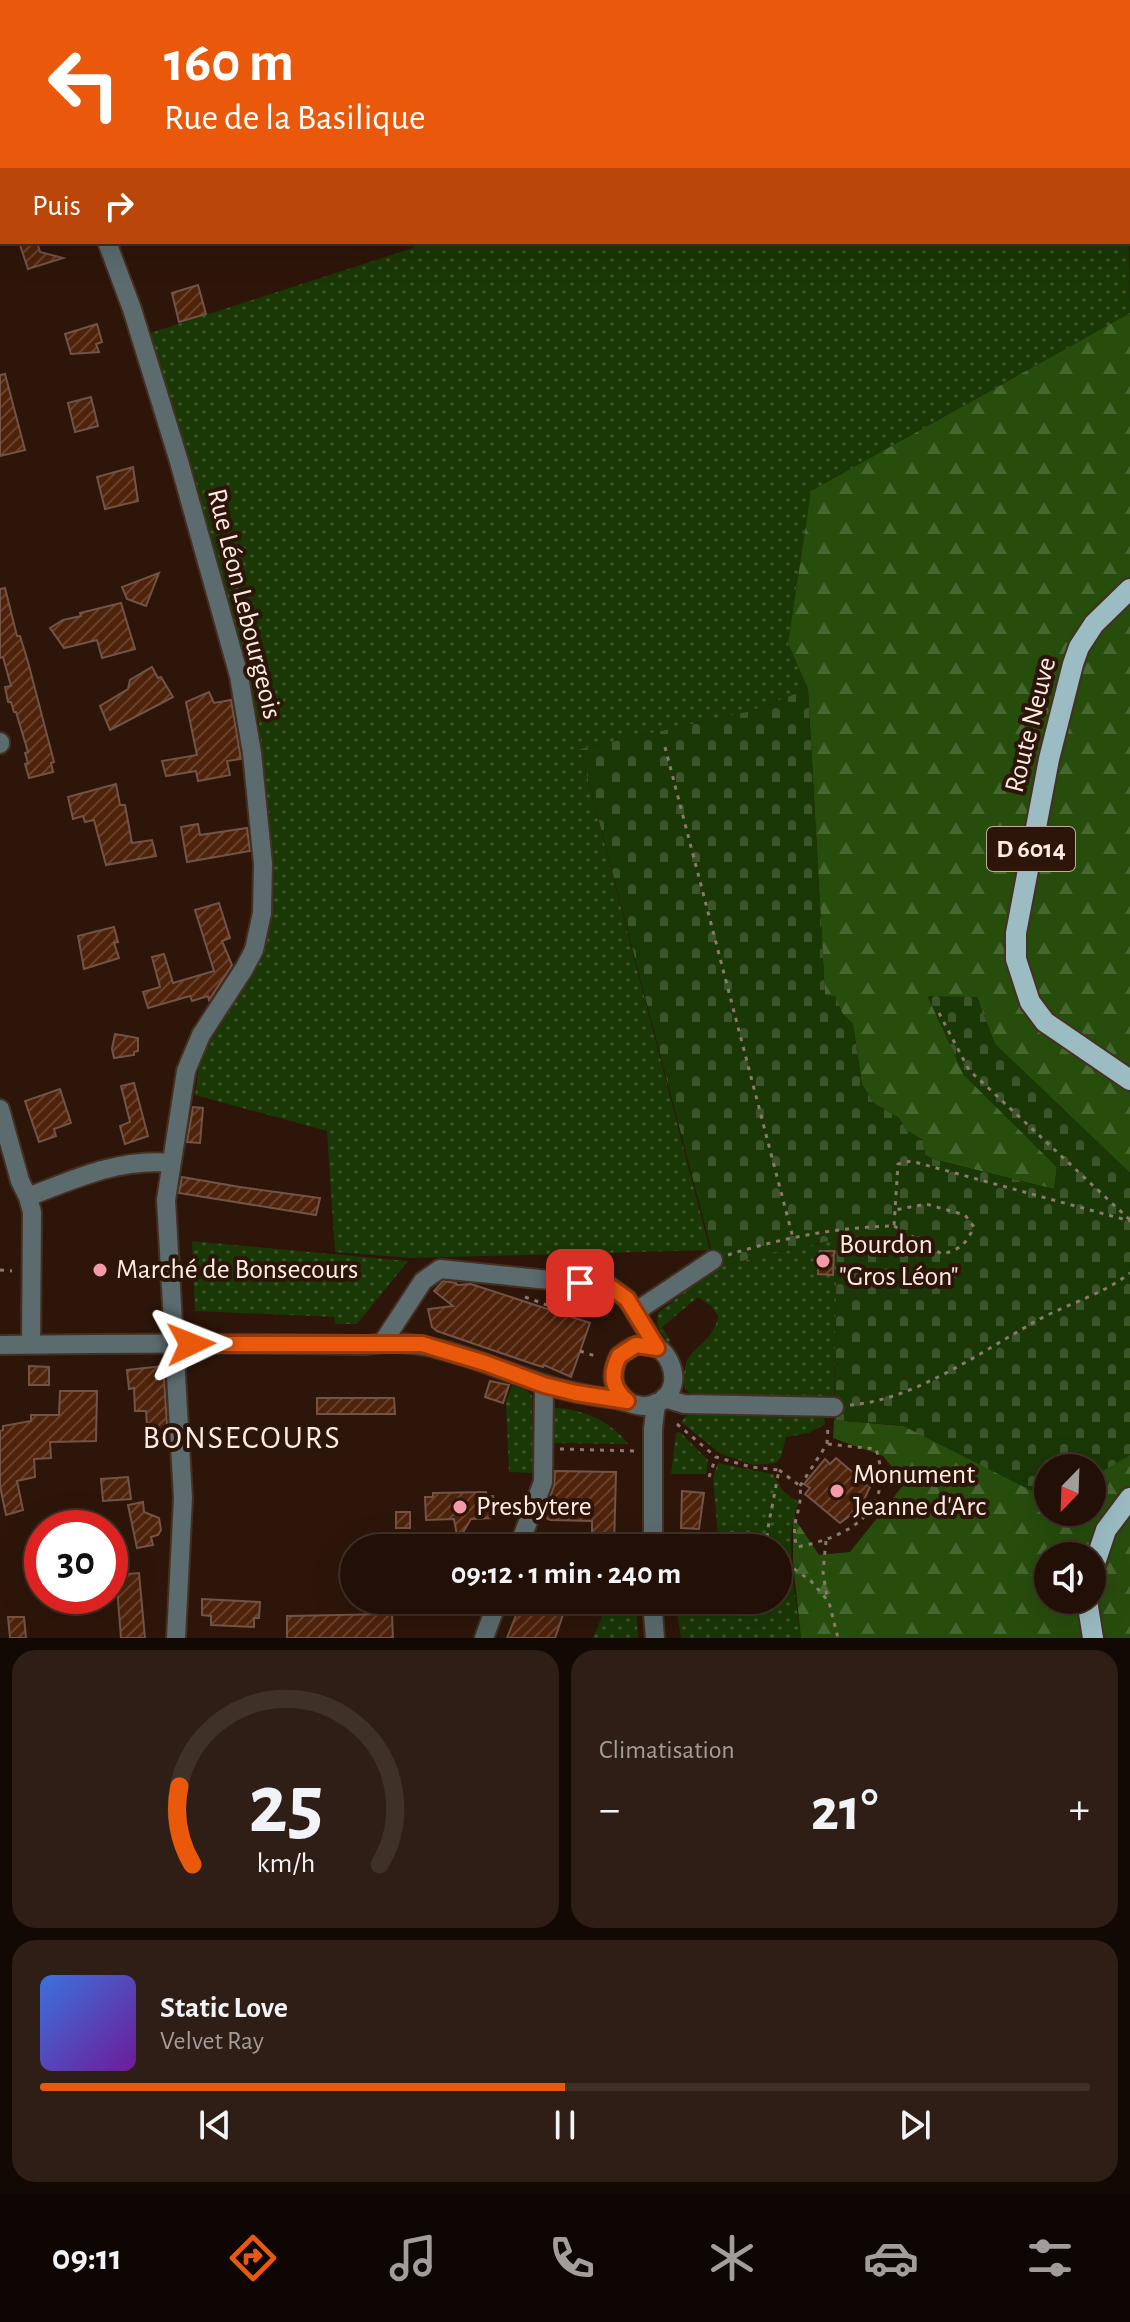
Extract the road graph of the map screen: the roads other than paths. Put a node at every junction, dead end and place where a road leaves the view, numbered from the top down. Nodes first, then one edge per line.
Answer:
1 (108, 244) edge
2 (1130, 589) edge
3 (1130, 1080) edge
4 (0, 1109) edge
5 (170, 1163) junction
6 (28, 1197) junction
7 (713, 1260) road end
8 (635, 1312) junction
9 (383, 1342) junction
10 (31, 1344) junction
11 (0, 1345) edge
12 (174, 1345) junction
13 (657, 1348) junction
14 (544, 1385) junction
15 (627, 1401) junction
16 (660, 1401) junction
17 (834, 1407) road end
18 (1130, 1498) edge
19 (523, 1534) edge
20 (653, 1534) edge
21 (1102, 1542) edge
22 (493, 1614) edge
23 (653, 1614) edge
24 (1089, 1614) edge
25 (176, 1638) edge
26 (484, 1638) edge
27 (655, 1638) edge
28 (1093, 1638) edge

1 - 5 street, Rue Léon Lebourgeois
2 - 3 main road, Route Neuve / D 6014
4 - 6 street
5 - 6 street
5 - 12 street, Rue Léon Lebourgeois
6 - 10 street
7 - 8 street
8 - 9 street
8 - 13 street
9 - 12 street
9 - 14 street
10 - 11 street
10 - 12 street
12 - 25 street, Rue Léon Lebourgeois
13 - 15 street
13 - 16 street
14 - 15 street
14 - 19 street
15 - 16 street
16 - 17 street
16 - 20 street
18 - 21 main road
22 - 26 street
23 - 27 street
24 - 28 main road

